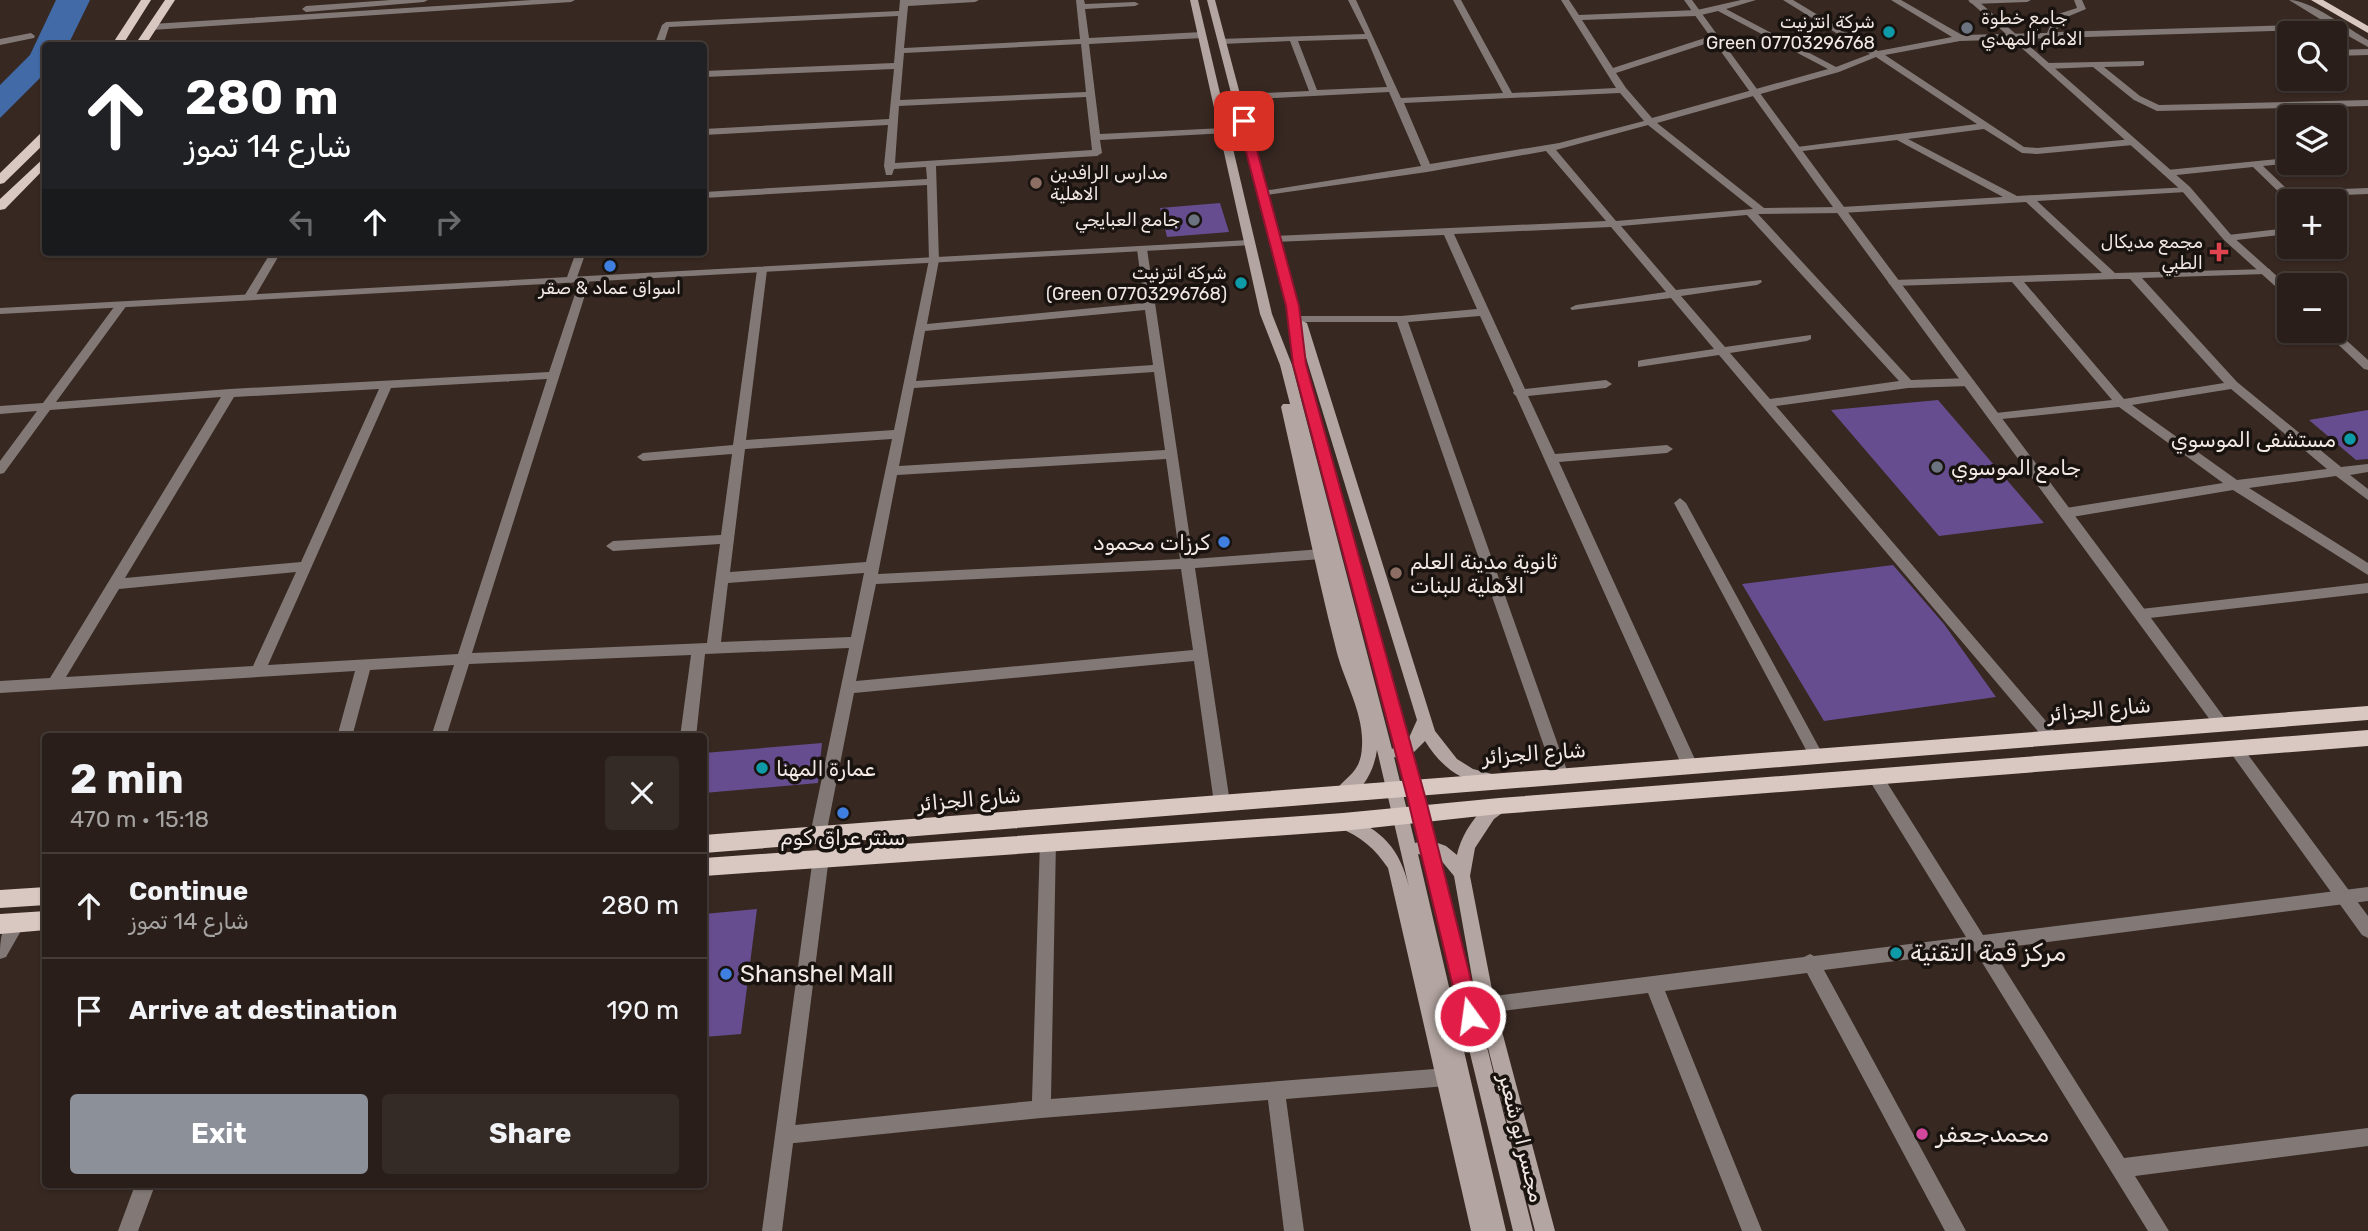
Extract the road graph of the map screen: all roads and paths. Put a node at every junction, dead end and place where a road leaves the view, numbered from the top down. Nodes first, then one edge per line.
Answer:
1 (146, 0) edge
2 (170, 0) edge
3 (424, 0) edge
4 (571, 0) edge
5 (975, 0) edge
6 (1194, 0) edge
7 (1212, 0) edge
8 (1352, 0) edge
9 (1457, 0) edge
10 (1565, 0) edge
11 (1688, 0) edge
12 (1752, 0) edge
13 (1787, 0) edge
14 (1895, 0) edge
15 (2027, 0) edge
16 (2078, 0) edge
17 (2293, 0) edge
18 (2316, 0) edge
19 (395, 1) edge
20 (1973, 1) edge
21 (1081, 4) edge
22 (1135, 4) dead end
23 (904, 6) edge
24 (1717, 7) junction
25 (1697, 13) junction
26 (240, 14) junction
27 (2340, 14) junction
28 (1578, 18) junction
29 (2330, 21) edge
30 (2339, 21) edge
31 (155, 22) junction
32 (234, 23) junction
33 (2277, 28) edge
34 (2368, 30) edge
35 (2347, 31) edge
36 (2051, 34) junction
37 (1202, 35) junction
38 (2011, 35) junction
39 (31, 36) dead end
40 (1370, 36) junction
41 (1714, 38) junction
42 (1960, 38) junction
43 (1293, 39) junction
44 (1084, 40) junction
45 (1222, 41) junction
46 (0, 42) edge
47 (119, 42) edge
48 (142, 42) edge
49 (660, 42) edge
50 (2368, 44) edge
51 (900, 51) junction
52 (2368, 52) edge
53 (2347, 53) edge
54 (1877, 54) junction
55 (2141, 63) dead end
56 (2096, 65) junction
57 (898, 66) junction
58 (2047, 66) junction
59 (1836, 70) junction
60 (1610, 72) junction
61 (707, 74) edge
62 (1393, 89) junction
63 (1622, 90) junction
64 (1314, 93) junction
65 (1092, 94) junction
66 (1508, 94) junction
67 (1754, 94) junction
68 (1237, 97) junction
69 (1398, 101) junction
70 (895, 103) junction
71 (2368, 103) edge
72 (893, 122) junction
73 (1651, 123) junction
74 (1983, 125) junction
75 (1224, 131) junction
76 (707, 132) edge
77 (1096, 137) junction
78 (1898, 137) junction
79 (42, 139) edge
80 (2133, 142) junction
81 (1549, 148) junction
82 (1797, 150) junction
83 (2277, 162) edge
84 (42, 164) edge
85 (931, 164) junction
86 (2255, 164) junction
87 (889, 166) junction
88 (1427, 169) junction
89 (2168, 173) junction
90 (0, 180) edge
91 (931, 182) junction
92 (887, 184) junction
93 (2186, 189) junction
94 (2281, 189) edge
95 (2368, 191) edge
96 (2347, 193) edge
97 (1263, 194) junction
98 (707, 195) edge
99 (2014, 199) junction
100 (2029, 199) junction
101 (0, 206) edge
102 (1842, 210) junction
103 (1762, 211) junction
104 (1749, 212) junction
105 (1612, 224) junction
106 (1448, 232) junction
107 (2277, 232) edge
108 (2228, 238) junction
109 (1274, 239) junction
110 (1249, 243) junction
111 (1142, 249) junction
112 (274, 256) edge
113 (581, 256) edge
114 (934, 260) junction
115 (762, 270) junction
116 (2266, 271) junction
117 (2134, 276) junction
118 (2113, 277) junction
119 (578, 280) junction
120 (2016, 280) junction
121 (1757, 282) dead end
122 (2277, 282) edge
123 (1894, 283) junction
124 (1672, 294) junction
125 (249, 298) junction
126 (121, 305) junction
127 (1150, 306) junction
128 (1292, 306) junction
129 (1576, 308) dead end
130 (0, 311) edge
131 (1483, 312) junction
132 (1266, 314) junction
133 (1300, 319) junction
134 (1401, 319) junction
135 (921, 328) junction
136 (1807, 337) dead end
137 (2343, 343) edge
138 (1720, 351) junction
139 (1293, 364) junction
140 (1643, 364) dead end
141 (2368, 366) edge
142 (1160, 368) junction
143 (555, 375) junction
144 (1969, 382) junction
145 (387, 384) junction
146 (1606, 384) dead end
147 (1908, 384) junction
148 (909, 385) junction
149 (2233, 385) junction
150 (230, 393) junction
151 (1519, 393) junction
152 (1766, 403) junction
153 (2121, 403) junction
154 (46, 407) junction
155 (0, 410) edge
156 (1996, 417) junction
157 (899, 434) junction
158 (739, 447) junction
159 (1667, 449) dead end
160 (1172, 454) junction
161 (643, 457) dead end
162 (1549, 459) junction
163 (2368, 468) edge
164 (0, 470) edge
165 (892, 471) junction
166 (2339, 473) junction
167 (2235, 485) junction
168 (2368, 496) edge
169 (1680, 503) dead end
170 (2066, 513) junction
171 (727, 539) junction
172 (613, 546) dead end
173 (1322, 554) junction
174 (1188, 564) junction
175 (306, 566) junction
176 (2368, 570) edge
177 (871, 573) junction
178 (722, 578) junction
179 (115, 584) junction
180 (2368, 588) edge
181 (2141, 614) junction
182 (857, 642) junction
183 (706, 648) junction
184 (1201, 655) junction
185 (463, 659) junction
186 (364, 665) junction
187 (258, 672) junction
188 (55, 683) junction
189 (0, 687) edge
190 (848, 688) junction
191 (2368, 713) edge
192 (1423, 722) junction
193 (2221, 724) junction
194 (345, 733) edge
195 (439, 733) edge
196 (689, 733) edge
197 (1369, 734) junction
198 (2052, 738) junction
199 (2368, 738) edge
200 (2235, 748) junction
201 (1816, 757) junction
202 (1690, 765) junction
203 (1561, 776) junction
204 (1877, 778) junction
205 (1492, 780) junction
206 (1341, 795) junction
207 (1222, 803) junction
208 (1499, 806) junction
209 (1343, 822) junction
210 (818, 835) junction
211 (1048, 841) junction
212 (707, 844) edge
213 (821, 857) junction
214 (707, 867) edge
215 (1462, 876) junction
216 (1401, 882) junction
217 (2368, 894) edge
218 (42, 896) edge
219 (2343, 896) junction
220 (0, 899) edge
221 (42, 920) edge
222 (9, 923) edge
223 (2368, 930) edge
224 (1979, 942) junction
225 (0, 951) edge
226 (1810, 962) junction
227 (1653, 983) junction
228 (1486, 1004) junction
229 (1447, 1077) junction
230 (1276, 1091) junction
231 (1041, 1109) junction
232 (785, 1135) junction
233 (2368, 1137) edge
234 (2120, 1168) junction
235 (144, 1188) edge
236 (128, 1231) edge
237 (772, 1231) edge
238 (1294, 1231) edge
239 (1481, 1231) edge
240 (1496, 1231) edge
241 (1523, 1231) edge
242 (1545, 1231) edge
243 (1752, 1231) edge
244 (1956, 1231) edge
245 (2159, 1231) edge

1 - 47 main road
2 - 31 main road
3 - 19 street
4 - 32 street
5 - 23 street
6 - 37 main road
7 - 45 main road
8 - 40 street
9 - 66 street
10 - 28 street
11 - 25 street
12 - 24 street
13 - 54 street
14 - 42 street
15 - 20 street
16 - 36 street
17 - 29 street
18 - 27 main road
19 - 26 street
20 - 38 street
21 - 22 street
21 - 44 street
23 - 49 street
23 - 51 street
24 - 25 street
24 - 59 street
25 - 28 street
25 - 41 street
26 - 31 street
26 - 32 street
27 - 30 main road
27 - 34 main road
28 - 60 street
31 - 32 street
31 - 48 main road
33 - 36 street
35 - 50 street
36 - 38 street
37 - 44 street
37 - 75 main road
38 - 42 street
38 - 58 street
39 - 46 street
40 - 43 street
40 - 62 street
41 - 60 street
41 - 67 street
42 - 54 street
43 - 45 street
43 - 64 street
44 - 51 street
44 - 65 street
45 - 68 main road
51 - 57 street
52 - 53 street
54 - 59 street
54 - 74 street
55 - 56 street
56 - 58 street
56 - 71 street
57 - 61 street
57 - 70 street
58 - 80 street
59 - 67 street
60 - 63 street
62 - 64 street
62 - 69 street
63 - 66 street
63 - 73 street
64 - 68 street
65 - 70 street
65 - 77 street
66 - 69 street
67 - 73 street
67 - 82 street
68 - 97 main road
69 - 88 street
70 - 72 street
72 - 76 street
72 - 87 street
73 - 81 street
73 - 103 street
74 - 78 street
74 - 80 street
75 - 77 street
75 - 110 main road
77 - 85 street
78 - 82 street
78 - 99 street
79 - 90 main road
80 - 89 street
81 - 88 street
81 - 105 street
82 - 102 street
83 - 86 street
84 - 101 main road
85 - 87 street
85 - 91 street
86 - 89 street
86 - 94 street
87 - 92 street
88 - 97 street
89 - 93 street
91 - 92 street
91 - 114 street
92 - 98 street
93 - 100 street
93 - 108 street
95 - 96 street
97 - 109 main road
99 - 100 street
99 - 102 street
100 - 118 street
102 - 103 street
102 - 123 street
103 - 104 street
104 - 105 street
104 - 147 street
105 - 106 street
105 - 124 street
106 - 109 street
106 - 131 street
107 - 108 street
108 - 116 street
109 - 128 main road
110 - 111 street
110 - 132 main road
111 - 114 street
111 - 127 street
112 - 125 street
113 - 119 street
114 - 115 street
114 - 135 street
115 - 119 street
115 - 158 street
116 - 117 street
116 - 122 street
117 - 118 street
117 - 149 street
118 - 120 street
119 - 125 street
119 - 143 street
120 - 123 street
120 - 153 street
121 - 124 street
123 - 144 street
124 - 129 street
124 - 138 street
125 - 126 street
126 - 130 street
126 - 154 street
127 - 135 street
127 - 142 street
128 - 133 main road
128 - 139 main road
131 - 134 street
131 - 151 street
132 - 139 main road
132 - 173 main road
133 - 134 street
133 - 192 main road
134 - 203 street
135 - 148 street
136 - 138 street
137 - 141 street
138 - 140 street
138 - 152 street
139 - 240 main road
139 - 241 main road, مجسر ابو شعير
142 - 148 street
142 - 160 street
143 - 145 street
143 - 185 street
144 - 147 street
144 - 156 street
145 - 150 street
145 - 175 street
146 - 151 street
147 - 152 street
148 - 157 street
149 - 153 street
149 - 166 street
150 - 154 street
150 - 179 street
151 - 162 street
152 - 198 street
153 - 156 street
153 - 167 street
154 - 155 street
154 - 164 street
156 - 170 street
157 - 158 street
157 - 165 street
158 - 161 street
158 - 171 street
159 - 162 street
160 - 165 street
160 - 174 street
162 - 202 street
163 - 166 street
165 - 177 street
166 - 167 street
166 - 168 street
167 - 170 street
167 - 176 street
169 - 201 street
170 - 181 street
171 - 172 street
171 - 178 street
173 - 174 street
173 - 197 main road
174 - 177 street
174 - 184 street
175 - 179 street
175 - 187 street
177 - 178 street
177 - 182 street
178 - 183 street
179 - 188 street
180 - 181 street
181 - 193 street
182 - 183 street
182 - 190 street
183 - 185 street
183 - 196 street
184 - 190 street
184 - 207 street
185 - 186 street
185 - 195 street
186 - 187 street
186 - 194 street
187 - 188 street
188 - 189 street
190 - 210 street
191 - 193 main road, شارع الجزائر
192 - 197 main road
192 - 205 main road
193 - 198 main road, شارع الجزائر
197 - 206 main road
198 - 201 main road, شارع الجزائر
199 - 200 main road
200 - 204 main road
200 - 219 street
201 - 202 main road, شارع الجزائر
202 - 203 main road, شارع الجزائر
203 - 205 main road, شارع الجزائر
204 - 208 main road
204 - 224 street
205 - 206 main road, شارع الجزائر
206 - 207 main road, شارع الجزائر
207 - 210 main road, شارع الجزائر
208 - 209 main road
208 - 215 main road
209 - 211 main road
209 - 216 main road
210 - 212 main road, شارع الجزائر
211 - 213 main road
211 - 231 street
213 - 214 main road
213 - 232 street
215 - 216 main road
215 - 228 main road
216 - 229 main road
217 - 219 street
218 - 220 main road
219 - 223 street
219 - 224 street
221 - 222 main road
222 - 225 street
224 - 226 street
224 - 234 street
226 - 227 street
226 - 244 street
227 - 228 street
227 - 243 street
228 - 242 main road
229 - 230 street
229 - 239 main road
230 - 231 street
230 - 238 street
231 - 232 street
232 - 237 street
233 - 234 street
234 - 245 street
235 - 236 street

